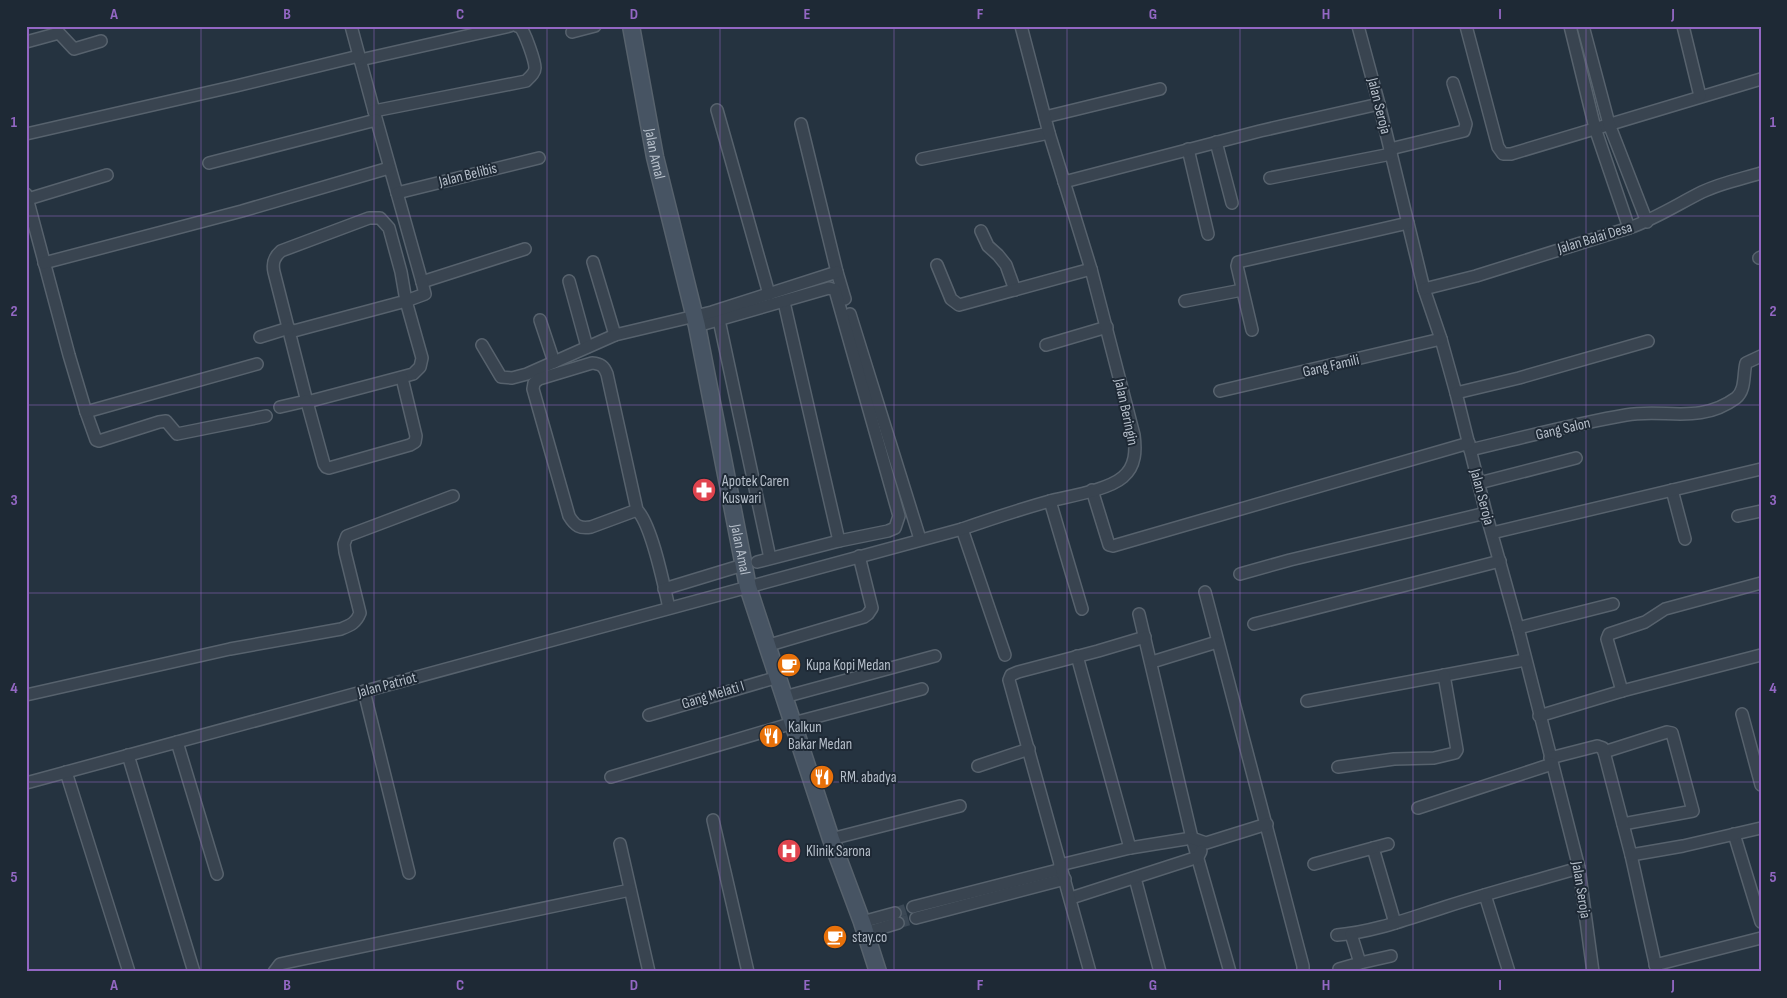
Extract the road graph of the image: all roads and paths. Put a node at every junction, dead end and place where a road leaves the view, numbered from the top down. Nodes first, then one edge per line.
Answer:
1 (352, 26) edge
2 (510, 26) edge
3 (517, 26) edge
4 (595, 26) edge
5 (630, 26) edge
6 (1022, 26) edge
7 (1358, 26) edge
8 (1466, 26) edge
9 (1570, 26) edge
10 (1583, 26) edge
11 (1683, 26) edge
12 (572, 32) dead end
13 (101, 41) dead end
14 (26, 42) edge
15 (359, 58) junction
16 (1761, 79) edge
17 (1453, 83) dead end
18 (1160, 89) dead end
19 (1700, 96) junction
20 (1379, 104) junction
21 (717, 110) dead end
22 (375, 116) junction
23 (1045, 117) junction
24 (801, 124) dead end
25 (1609, 124) junction
26 (1595, 128) junction
27 (1049, 133) junction
28 (26, 134) edge
29 (1216, 142) junction
30 (1188, 150) junction
31 (1391, 152) junction
32 (539, 158) dead end
33 (922, 159) dead end
34 (209, 163) dead end
35 (389, 168) junction
36 (1761, 173) edge
37 (107, 175) dead end
38 (1270, 178) dead end
39 (1064, 182) junction
40 (397, 193) junction
41 (27, 196) edge
42 (1232, 203) dead end
43 (1647, 222) junction
44 (1408, 223) junction
45 (1629, 228) junction
46 (981, 231) dead end
47 (1208, 234) dead end
48 (525, 249) dead end
49 (593, 262) dead end
50 (44, 263) junction
51 (937, 265) dead end
52 (1091, 269) junction
53 (837, 272) junction
54 (568, 281) dead end
55 (422, 282) junction
56 (1424, 289) junction
57 (1015, 290) junction
58 (1242, 290) junction
59 (769, 294) junction
60 (406, 301) junction
61 (1184, 301) dead end
62 (784, 302) junction
63 (540, 320) dead end
64 (720, 320) junction
65 (696, 322) junction
66 (1107, 327) junction
67 (289, 330) junction
68 (1252, 330) dead end
69 (615, 335) junction
70 (260, 337) dead end
71 (1441, 339) junction
72 (1648, 342) dead end
73 (482, 345) dead end
74 (1046, 345) dead end
75 (586, 347) junction
76 (1761, 356) edge
77 (554, 362) junction
78 (257, 364) dead end
79 (402, 378) junction
80 (1220, 391) dead end
81 (1456, 393) junction
82 (307, 402) junction
83 (280, 407) dead end
84 (86, 412) junction
85 (266, 416) dead end
86 (1470, 446) junction
87 (1576, 458) dead end
88 (1761, 469) edge
89 (1478, 483) junction
90 (1092, 490) junction
91 (1672, 490) junction
92 (453, 496) dead end
93 (1050, 501) junction
94 (637, 510) junction
95 (1761, 511) edge
96 (1486, 513) junction
97 (1738, 516) dead end
98 (962, 529) junction
99 (1492, 533) junction
100 (920, 539) junction
101 (1685, 539) dead end
102 (839, 541) junction
103 (859, 556) junction
104 (770, 558) junction
105 (1500, 561) junction
106 (750, 563) junction
107 (1240, 574) dead end
108 (1761, 582) edge
109 (748, 587) junction
110 (664, 589) junction
111 (1205, 592) dead end
112 (1613, 604) dead end
113 (668, 608) junction
114 (1082, 609) dead end
115 (1139, 614) dead end
116 (1254, 624) dead end
117 (1518, 628) junction
118 (1144, 637) junction
119 (1217, 642) junction
120 (766, 646) junction
121 (1004, 655) dead end
122 (935, 656) dead end
123 (1077, 656) junction
124 (1761, 656) edge
125 (1525, 660) junction
126 (1152, 662) junction
127 (1444, 675) junction
128 (778, 677) junction
129 (922, 689) dead end
130 (364, 691) junction
131 (1622, 691) junction
132 (26, 695) edge
133 (784, 697) junction
134 (1307, 701) dead end
135 (1742, 714) dead end
136 (649, 715) dead end
137 (1539, 716) junction
138 (793, 723) junction
139 (177, 742) junction
140 (1029, 749) junction
141 (1604, 752) junction
142 (128, 755) junction
143 (1551, 761) junction
144 (978, 766) dead end
145 (1338, 767) dead end
146 (66, 772) junction
147 (611, 777) dead end
148 (26, 783) edge
149 (1761, 785) edge
150 (960, 806) dead end
151 (1418, 808) dead end
152 (713, 820) dead end
153 (1267, 824) junction
154 (1623, 824) junction
155 (1761, 828) edge
156 (1734, 834) junction
157 (1192, 838) junction
158 (831, 839) junction
159 (1206, 843) junction
160 (620, 844) dead end
161 (1388, 844) dead end
162 (1130, 848) junction
163 (1373, 848) junction
164 (1631, 855) junction
165 (1198, 857) junction
166 (1314, 864) dead end
167 (1578, 868) junction
168 (1062, 871) junction
169 (409, 873) dead end
170 (217, 874) dead end
171 (1135, 878) junction
172 (630, 890) junction
173 (1485, 895) junction
174 (1071, 898) junction
175 (915, 912) tunnel mouth
176 (1760, 916) edge
177 (897, 918) tunnel mouth
178 (1395, 923) junction
179 (864, 927) junction
180 (1351, 934) junction
181 (1337, 935) dead end
182 (1761, 938) edge
183 (1391, 956) dead end
184 (1360, 963) junction
185 (1339, 968) dead end
186 (1656, 968) edge
187 (646, 971) edge
188 (129, 972) edge
189 (194, 972) edge
190 (274, 972) edge
191 (748, 972) edge
192 (878, 972) edge
193 (1090, 972) edge
194 (1160, 972) edge
195 (1230, 972) edge
196 (1302, 972) edge
197 (1509, 972) edge
198 (1593, 972) edge

1 - 15 street
2 - 15 street
3 - 22 street
4 - 12 street
5 - 65 street, Jalan Amal
6 - 23 street, Jalan Beringin
7 - 20 street, Jalan Seroja
8 - 26 street
9 - 26 street
10 - 25 street
11 - 19 street
13 - 14 street
15 - 22 street
15 - 28 street
16 - 19 street
17 - 31 street
18 - 23 street
19 - 25 street
20 - 29 street
20 - 31 street, Jalan Seroja
21 - 59 street
22 - 34 street
22 - 35 street
23 - 27 street, Jalan Beringin
24 - 53 street
25 - 26 street
25 - 43 street
26 - 45 street
27 - 33 street
27 - 39 street, Jalan Beringin
29 - 30 street
29 - 42 street
30 - 39 street
30 - 47 street
31 - 38 street
31 - 44 street, Jalan Seroja
32 - 40 street, Jalan Belibis
35 - 40 street
35 - 50 street
36 - 43 street, Jalan Balai Desa
37 - 41 street
39 - 52 street, Jalan Beringin
40 - 55 street
41 - 50 street
43 - 45 street, Jalan Balai Desa
44 - 56 street, Jalan Seroja
44 - 58 street
45 - 56 street, Jalan Balai Desa
46 - 57 street
48 - 55 street
49 - 69 street
50 - 84 street
51 - 57 street
52 - 57 street
52 - 66 street, Jalan Beringin
53 - 59 street
53 - 100 street
54 - 75 street
55 - 60 street
56 - 71 street, Jalan Seroja
58 - 61 street
58 - 68 street
59 - 65 street
60 - 67 street
60 - 67 street
60 - 79 street
62 - 64 street
62 - 102 street
62 - 102 street
63 - 77 street
64 - 65 street
64 - 104 street
65 - 69 street
65 - 106 street, Jalan Amal
66 - 74 street
66 - 90 street, Jalan Beringin
67 - 70 street
67 - 82 street
69 - 75 street
71 - 80 street, Gang Famili
71 - 81 street, Jalan Seroja
72 - 81 street
73 - 77 street
75 - 77 street
76 - 86 street, Gang Salon
78 - 84 street
79 - 82 street
79 - 82 street
81 - 86 street, Jalan Seroja
82 - 83 street
84 - 85 street
86 - 89 street, Jalan Seroja
86 - 90 street, Gang Salon
87 - 89 street
88 - 91 street
89 - 96 street, Jalan Seroja
90 - 93 street, Jalan Beringin
91 - 99 street
91 - 101 street
92 - 132 street
93 - 98 street, Jalan Beringin
93 - 114 street
94 - 94 street
94 - 110 street
95 - 97 street
96 - 99 street, Jalan Seroja
96 - 107 street
98 - 100 street, Jalan Beringin
98 - 121 street
99 - 105 street, Jalan Seroja
100 - 103 street, Jalan Beringin
102 - 104 street
103 - 109 street, Jalan Beringin
103 - 120 street
104 - 106 street
105 - 116 street
105 - 117 street, Jalan Seroja
106 - 109 street, Jalan Amal
106 - 110 street
108 - 131 street
109 - 113 street, Jalan Patriot
109 - 120 street, Jalan Amal
110 - 113 street
111 - 119 street
112 - 117 street
113 - 130 street, Jalan Patriot
115 - 118 street
117 - 125 street, Jalan Seroja
118 - 123 street
118 - 126 street
119 - 126 street
119 - 153 street
120 - 128 street, Jalan Amal
122 - 133 street
123 - 140 street
123 - 162 street
124 - 131 street
125 - 127 street
125 - 137 street, Jalan Seroja
126 - 157 street
127 - 134 street
127 - 145 street
128 - 133 street, Jalan Amal
128 - 136 street, Gang Melati I
129 - 138 street
130 - 139 street, Jalan Patriot
130 - 169 street
131 - 137 street
133 - 138 street, Jalan Amal
135 - 149 street
137 - 143 street, Jalan Seroja
138 - 147 street
138 - 158 street, Jalan Amal
139 - 142 street, Jalan Patriot
139 - 170 street
140 - 144 street
140 - 168 street
141 - 143 street
141 - 154 street
141 - 154 street
142 - 146 street, Jalan Patriot
142 - 189 street
143 - 151 street
143 - 167 street, Jalan Seroja
146 - 148 street, Jalan Patriot
146 - 188 street
150 - 158 street
152 - 191 street
153 - 159 street
153 - 196 street
154 - 164 street
155 - 156 street
156 - 164 street
156 - 176 street
157 - 159 street
157 - 162 street
157 - 165 street
158 - 179 street, Jalan Amal
159 - 165 street
160 - 172 street
161 - 163 street
162 - 168 street
163 - 166 street
163 - 178 street
164 - 186 street
165 - 171 street
165 - 195 street
167 - 173 street
167 - 198 street, Jalan Seroja
168 - 174 street
168 - 175 street
171 - 174 street
171 - 194 street
172 - 187 street
172 - 190 street
173 - 178 street
173 - 197 street
174 - 193 street
177 - 179 street
178 - 180 street
179 - 192 street, Jalan Amal
180 - 181 street
180 - 184 street
182 - 186 street
183 - 184 street
184 - 185 street

